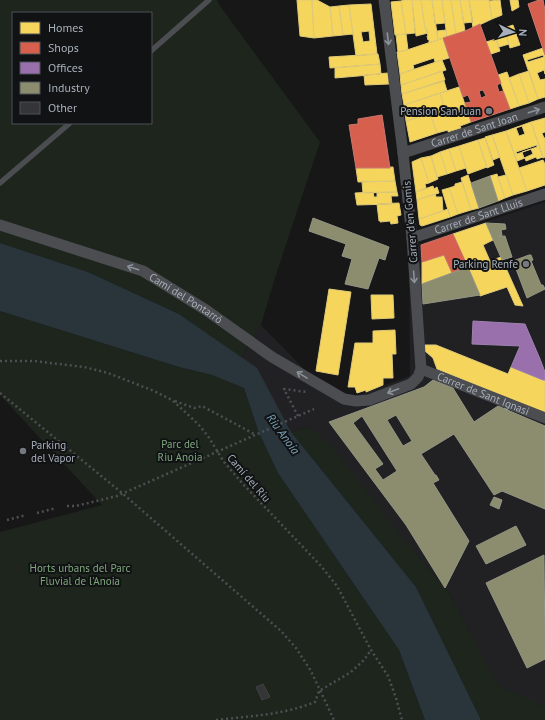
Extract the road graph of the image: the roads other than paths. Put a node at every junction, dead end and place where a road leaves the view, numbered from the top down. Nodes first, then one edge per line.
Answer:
1 (209, 0) edge
2 (384, 0) edge
3 (152, 50) edge
4 (545, 107) edge
5 (69, 124) edge
6 (403, 153) junction
7 (0, 183) edge
8 (545, 194) edge
9 (0, 226) edge
10 (412, 238) junction
11 (421, 369) junction
12 (545, 418) edge

1 - 3 lane
2 -> 6 street, Carrer d'en Gomis
6 -> 4 street, Carrer de Sant Joan
5 - 7 lane
6 - 10 street, Carrer d'en Gomis
8 - 10 street, Carrer de Sant Lluís
11 -> 9 street, Camí del Pontarró
10 -> 11 street, Carrer d'en Gomis
11 - 12 street, Carrer de Sant Ignasi

